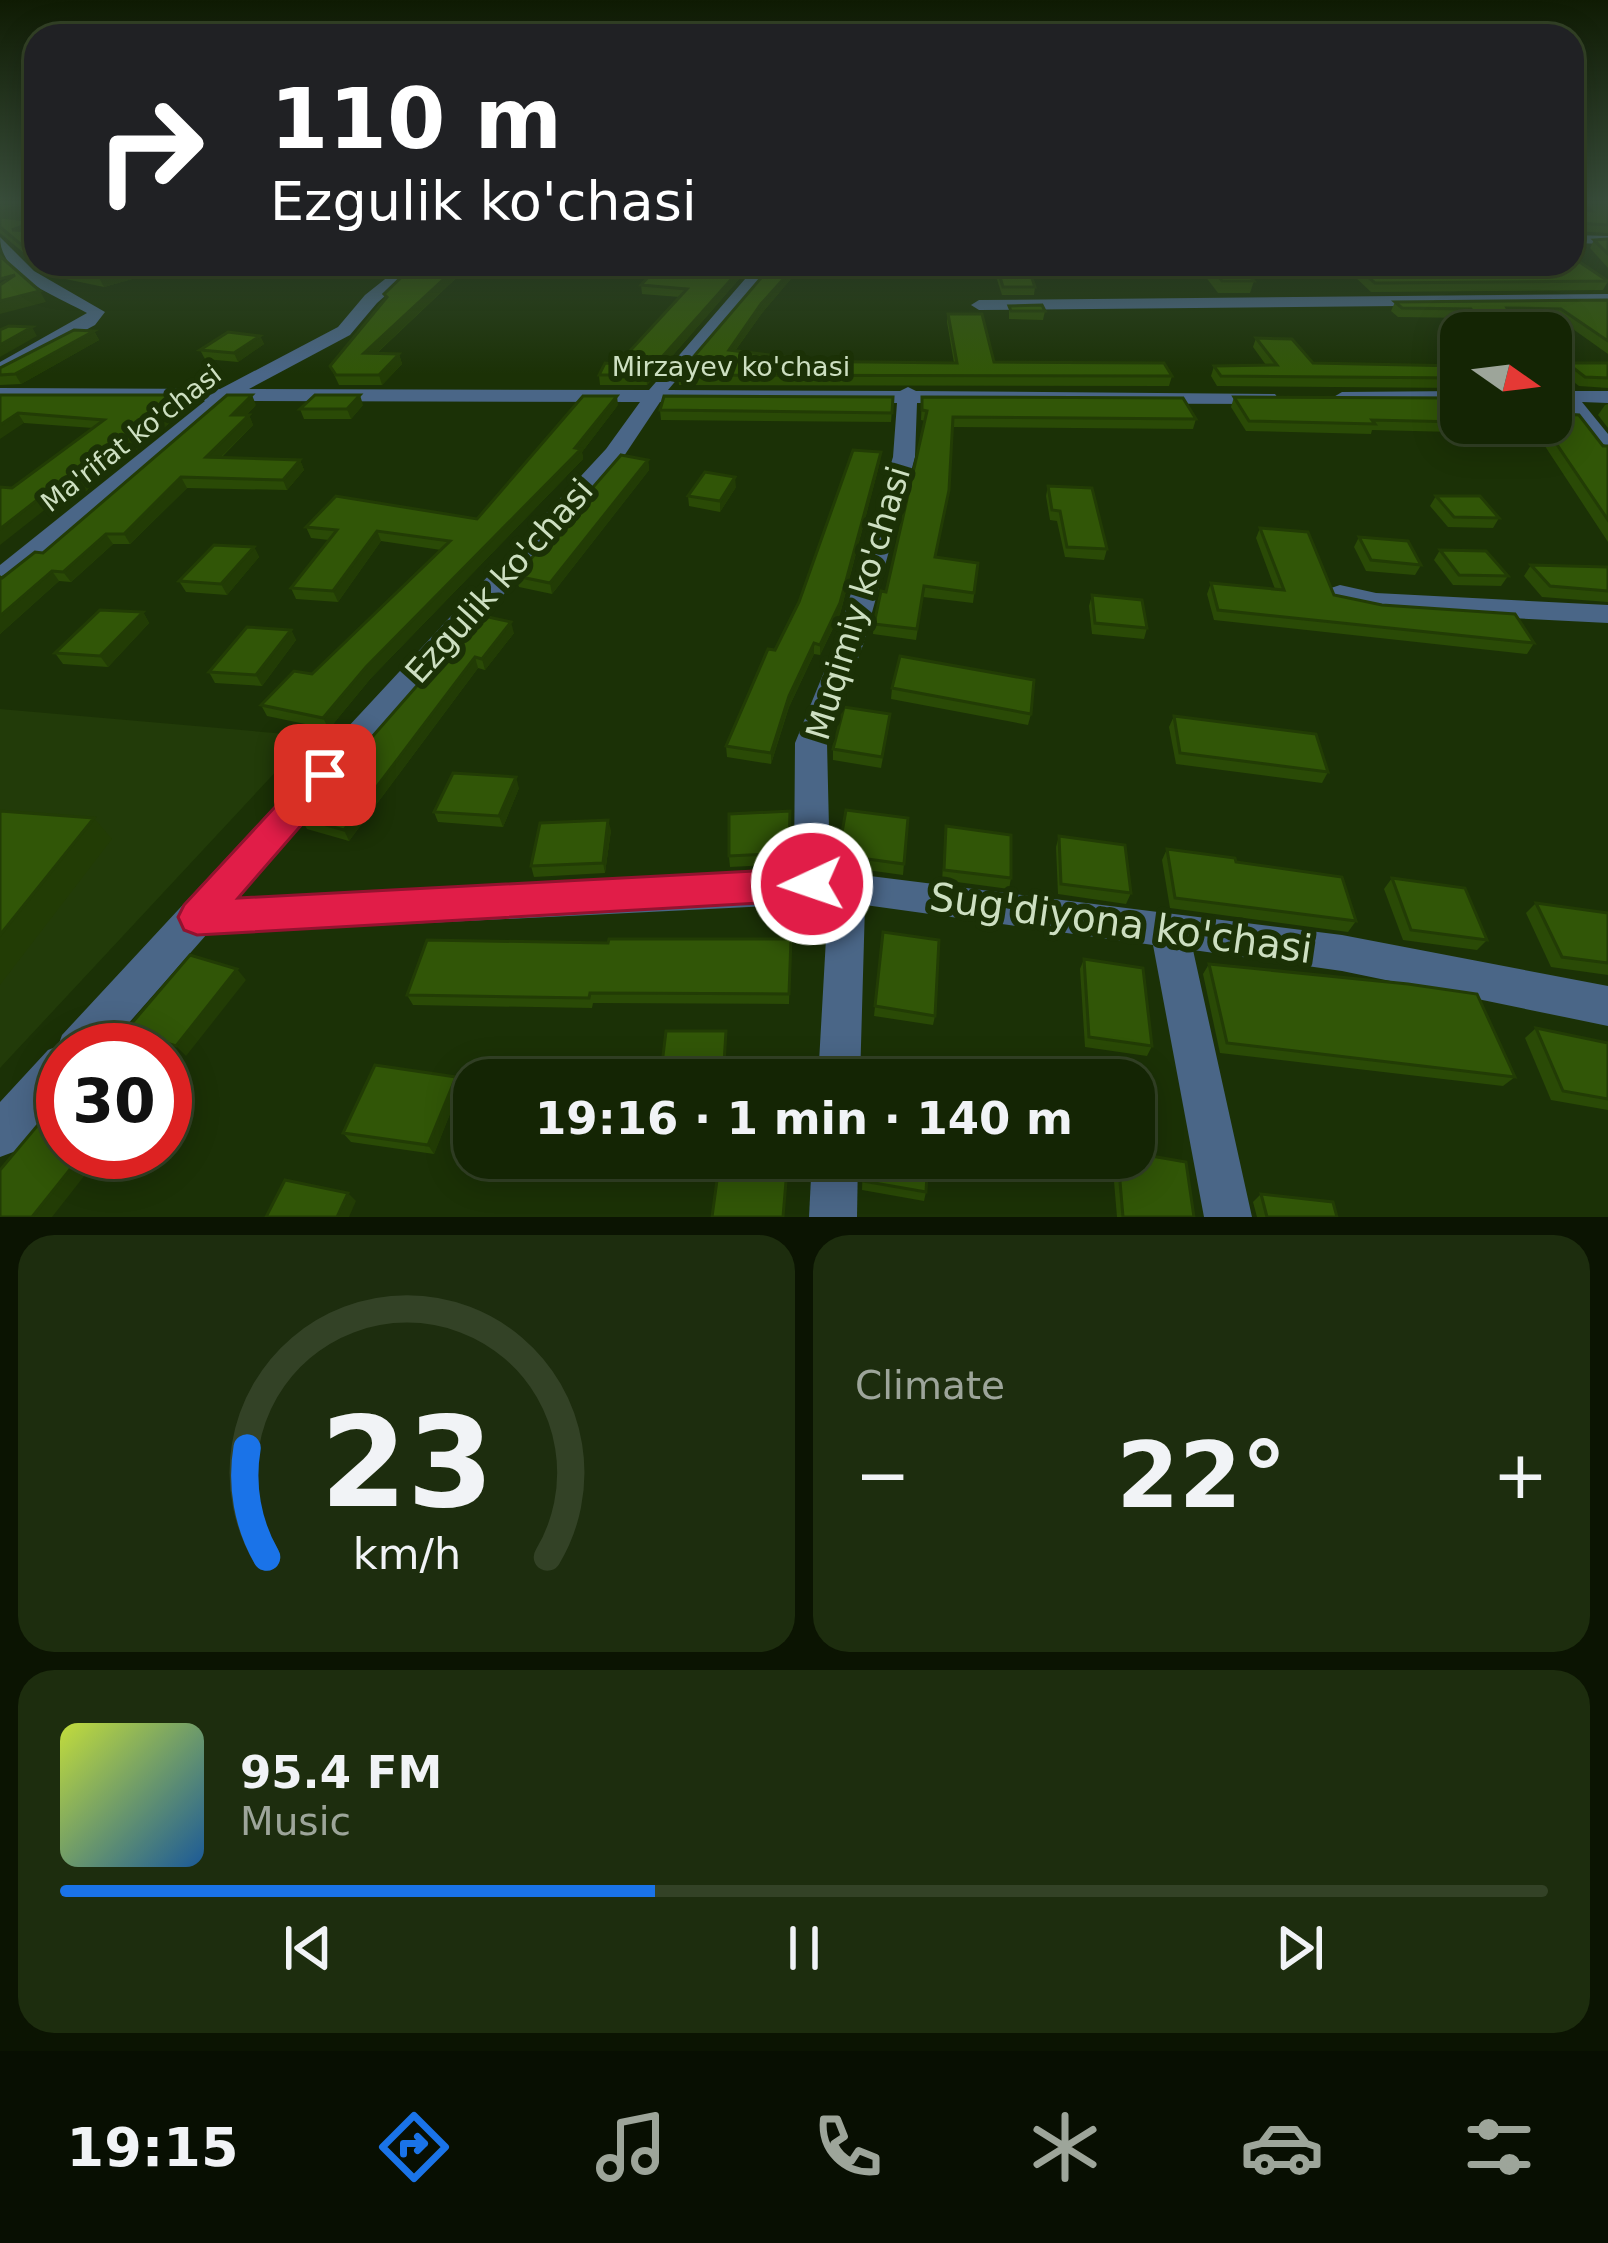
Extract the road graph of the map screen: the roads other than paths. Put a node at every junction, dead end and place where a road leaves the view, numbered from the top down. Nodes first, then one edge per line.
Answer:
1 (32, 276) edge
2 (398, 276) edge
3 (755, 276) edge
4 (1608, 299) edge
5 (979, 304) dead end
6 (0, 370) edge
7 (659, 393) junction
8 (908, 393) junction
9 (0, 394) edge
10 (226, 394) junction
11 (1572, 396) edge
12 (1440, 397) edge
13 (1608, 397) edge
14 (1286, 398) edge
15 (1310, 398) edge
16 (1572, 411) edge
17 (1608, 448) edge
18 (0, 578) edge
19 (1340, 594) edge
20 (1608, 614) edge
21 (830, 885) junction
22 (197, 917) junction
23 (1169, 929) junction
24 (1608, 1006) edge
25 (101, 1023) edge
26 (837, 1059) edge
27 (36, 1095) edge
28 (0, 1135) edge
29 (834, 1179) edge
30 (833, 1217) edge
31 (1228, 1217) edge

1 - 6 street
2 - 10 street, Ma'rifat ko'chasi
3 - 7 street, Ezgulik ko'chasi
4 - 5 street
7 - 8 street, Mirzayev ko'chasi
7 - 10 street, Mirzayev ko'chasi
7 - 22 street, Ezgulik ko'chasi
8 - 14 street, Mirzayev ko'chasi
8 - 21 street, Muqimiy ko'chasi
9 - 10 street, Mirzayev ko'chasi
10 - 18 street, Ma'rifat ko'chasi
11 - 13 street
12 - 15 street
16 - 17 street
19 - 20 street
21 - 22 street, Sug'diyona ko'chasi
21 - 23 street, Sug'diyona ko'chasi
21 - 26 street, Muqimiy ko'chasi
22 - 25 street, Ezgulik ko'chasi
23 - 24 street, Sug'diyona ko'chasi
23 - 31 street
27 - 28 street
29 - 30 street

